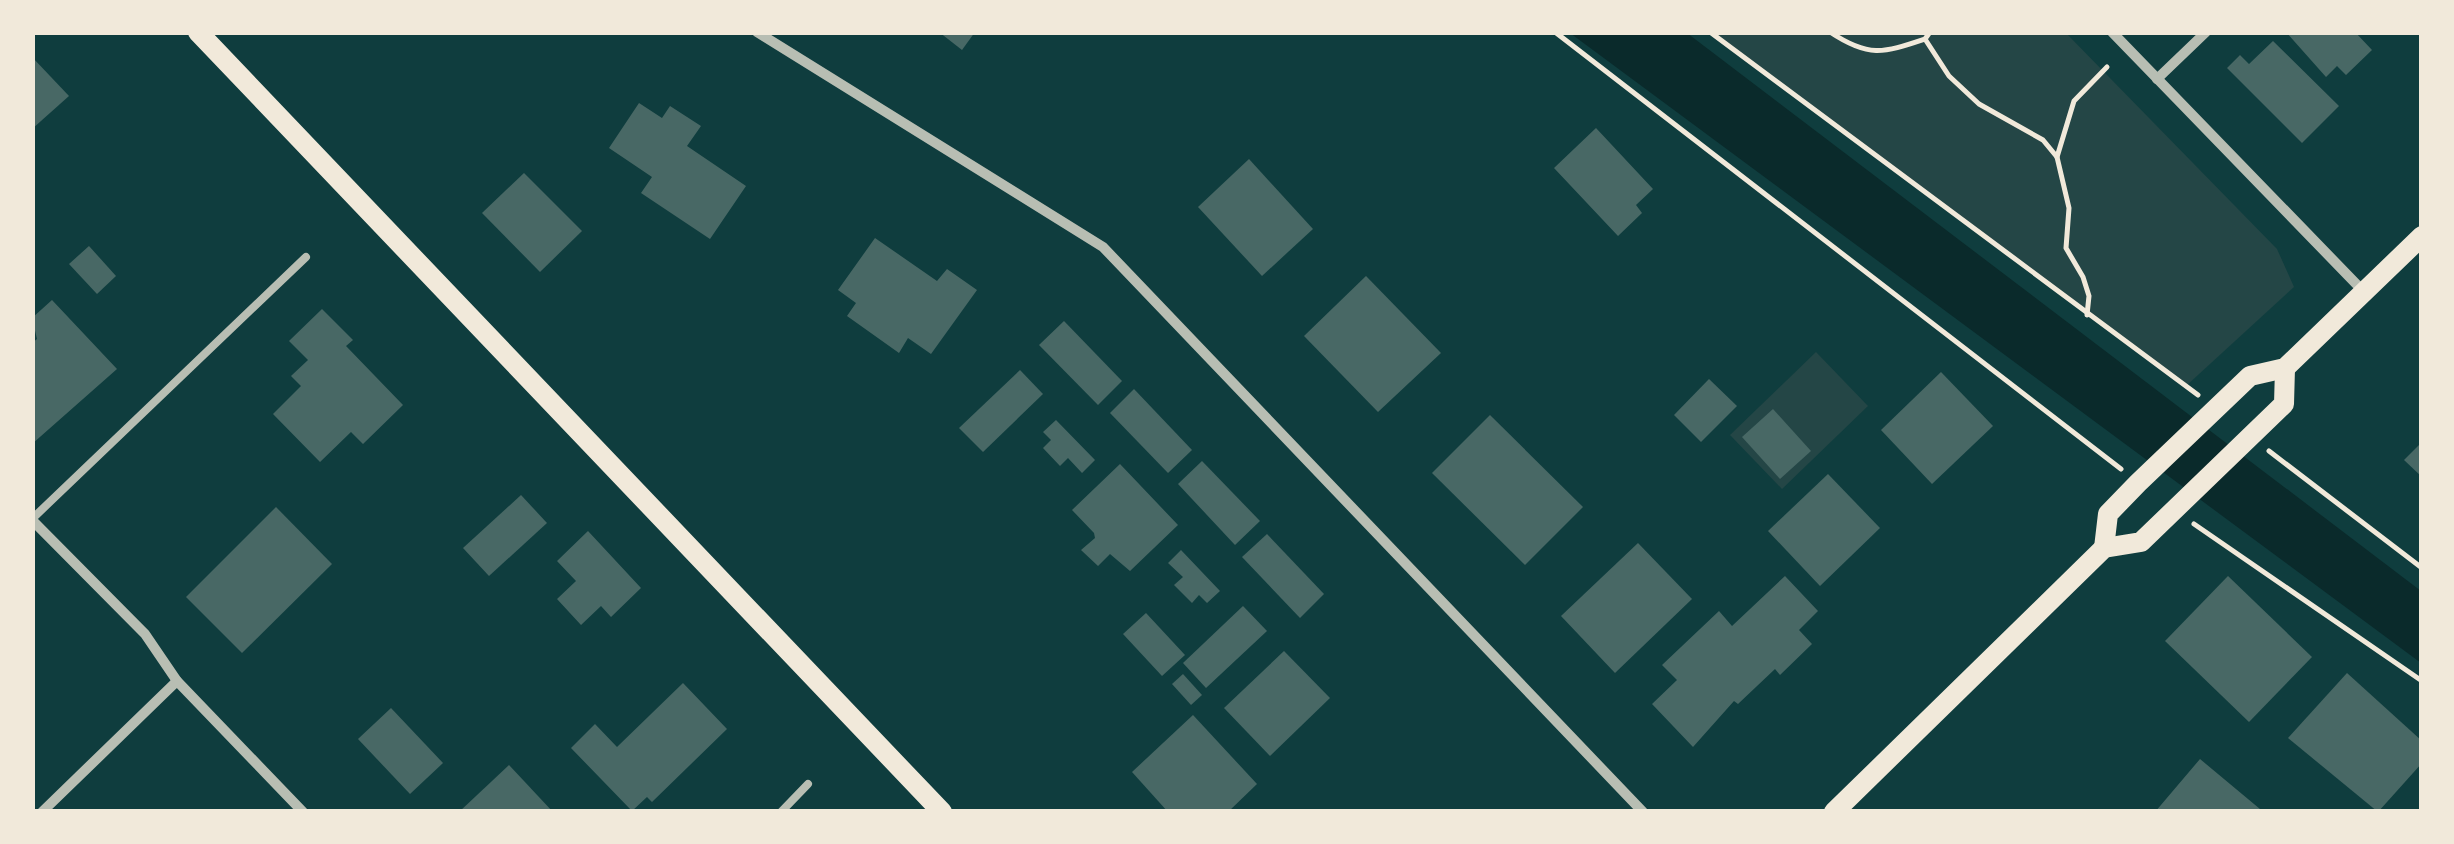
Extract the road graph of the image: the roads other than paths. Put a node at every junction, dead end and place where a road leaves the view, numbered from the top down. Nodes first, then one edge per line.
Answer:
1 (198, 32) edge
2 (757, 32) edge
3 (2112, 32) edge
4 (2206, 32) edge
5 (2157, 79) junction
6 (2422, 236) edge
7 (306, 257) dead end
8 (2364, 292) junction
9 (2285, 368) junction
10 (32, 519) edge
11 (2104, 548) junction
12 (176, 681) junction
13 (808, 784) dead end
14 (42, 812) edge
15 (304, 812) edge
16 (780, 812) edge
17 (942, 812) edge
18 (1643, 812) edge
19 (1834, 812) edge

1 - 17 main road
2 - 18 street
3 - 5 street
4 - 5 street
5 - 8 street
6 - 8 main road
7 - 10 lane
8 - 9 main road
9 - 11 main road
9 - 11 main road
10 - 12 street
11 - 19 main road
12 - 14 street
12 - 15 street
13 - 16 lane

